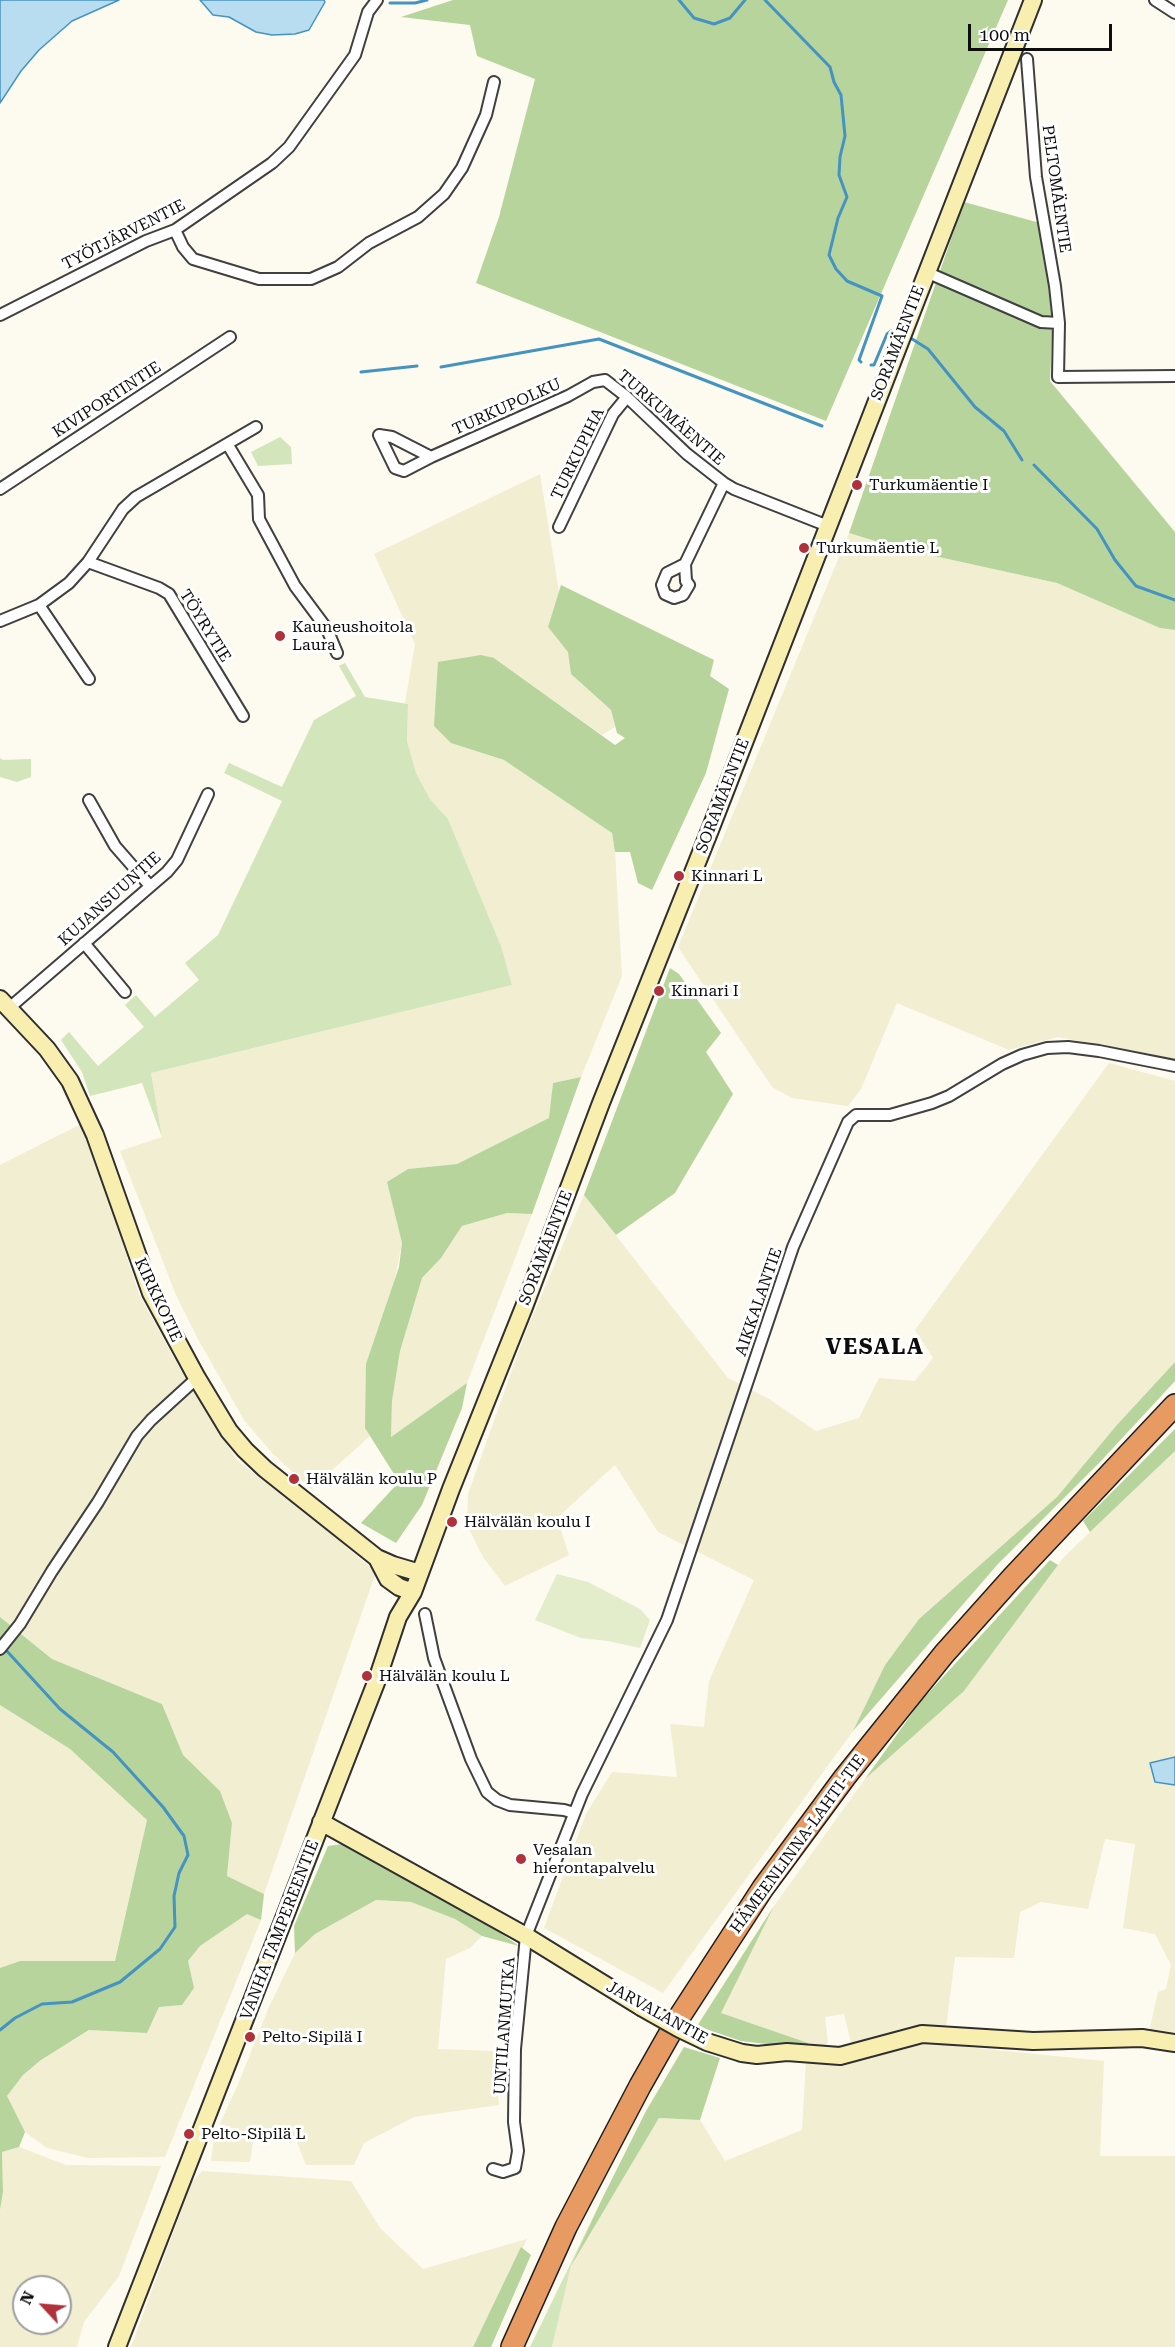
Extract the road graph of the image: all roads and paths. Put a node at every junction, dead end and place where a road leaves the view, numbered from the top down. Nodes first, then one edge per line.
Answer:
1 (377, 0) edge
2 (1033, 0) edge
3 (1155, 0) edge
4 (1175, 13) edge
5 (1027, 59) dead end
6 (494, 82) dead end
7 (175, 230) junction
8 (926, 272) junction
9 (0, 315) edge
10 (1059, 323) junction
11 (230, 337) dead end
12 (1175, 376) edge
13 (593, 382) joint
14 (627, 397) junction
15 (256, 427) dead end
16 (228, 445) junction
17 (431, 457) junction
18 (724, 483) junction
19 (0, 489) edge
20 (828, 526) junction
21 (559, 527) dead end
22 (88, 562) junction
23 (685, 564) dead end
24 (39, 605) junction
25 (0, 621) edge
26 (336, 653) dead end
27 (89, 679) dead end
28 (243, 716) dead end
29 (208, 794) dead end
30 (89, 800) dead end
31 (150, 886) junction
32 (84, 943) junction
33 (125, 992) dead end
34 (4, 1004) edge
35 (1175, 1066) edge
36 (197, 1378) junction
37 (1175, 1405) edge
38 (377, 1558) junction
39 (420, 1573) junction
40 (413, 1592) junction
41 (425, 1614) dead end
42 (0, 1649) edge
43 (574, 1813) junction
44 (321, 1822) junction
45 (526, 1936) junction
46 (1175, 2043) edge
47 (493, 2169) dead end
48 (117, 2347) edge
49 (512, 2347) edge

1 - 7 street, TYÖTJÄRVENTIE
2 - 8 street, SORAMÄENTIE
3 - 4 street
5 - 10 street, PELTOMÄENTIE
6 - 7 street
7 - 9 street, TYÖTJÄRVENTIE
8 - 10 street
8 - 20 street, SORAMÄENTIE
10 - 12 street, PELTOMÄENTIE
11 - 19 street, KIVIPORTINTIE
13 - 14 street, TURKUMÄENTIE
13 - 17 street, TURKUPOLKU
14 - 18 street, TURKUMÄENTIE
14 - 21 street, TURKUPIHA
15 - 16 street
16 - 22 street
16 - 26 street
17 - 17 street, TURKUPOLKU
18 - 20 street, TURKUMÄENTIE
18 - 23 street
20 - 39 street, SORAMÄENTIE
22 - 24 street
22 - 28 street, TÖYRYTIE
24 - 25 street
24 - 27 street
29 - 31 street, KUJANSUUNTIE
30 - 31 street
31 - 32 street, KUJANSUUNTIE
32 - 33 street
32 - 34 street, KUJANSUUNTIE
34 - 36 street, KIRKKOTIE
35 - 43 street, AIKKALANTIE
36 - 38 street, KIRKKOTIE
36 - 42 street
37 - 49 highway, HÄMEENLINNA-LAHTI-TIE
38 - 39 street, KIRKKOTIE
38 - 40 street, KIRKKOTIE
39 - 40 street, SORAMÄENTIE
40 - 44 street, VANHA TAMPEREENTIE
41 - 43 street
43 - 45 street, AIKKALANTIE
44 - 45 street, JARVALANTIE
44 - 48 street, VANHA TAMPEREENTIE
45 - 46 street, JARVALANTIE, bridge
45 - 47 street, UNTILANMUTKA

